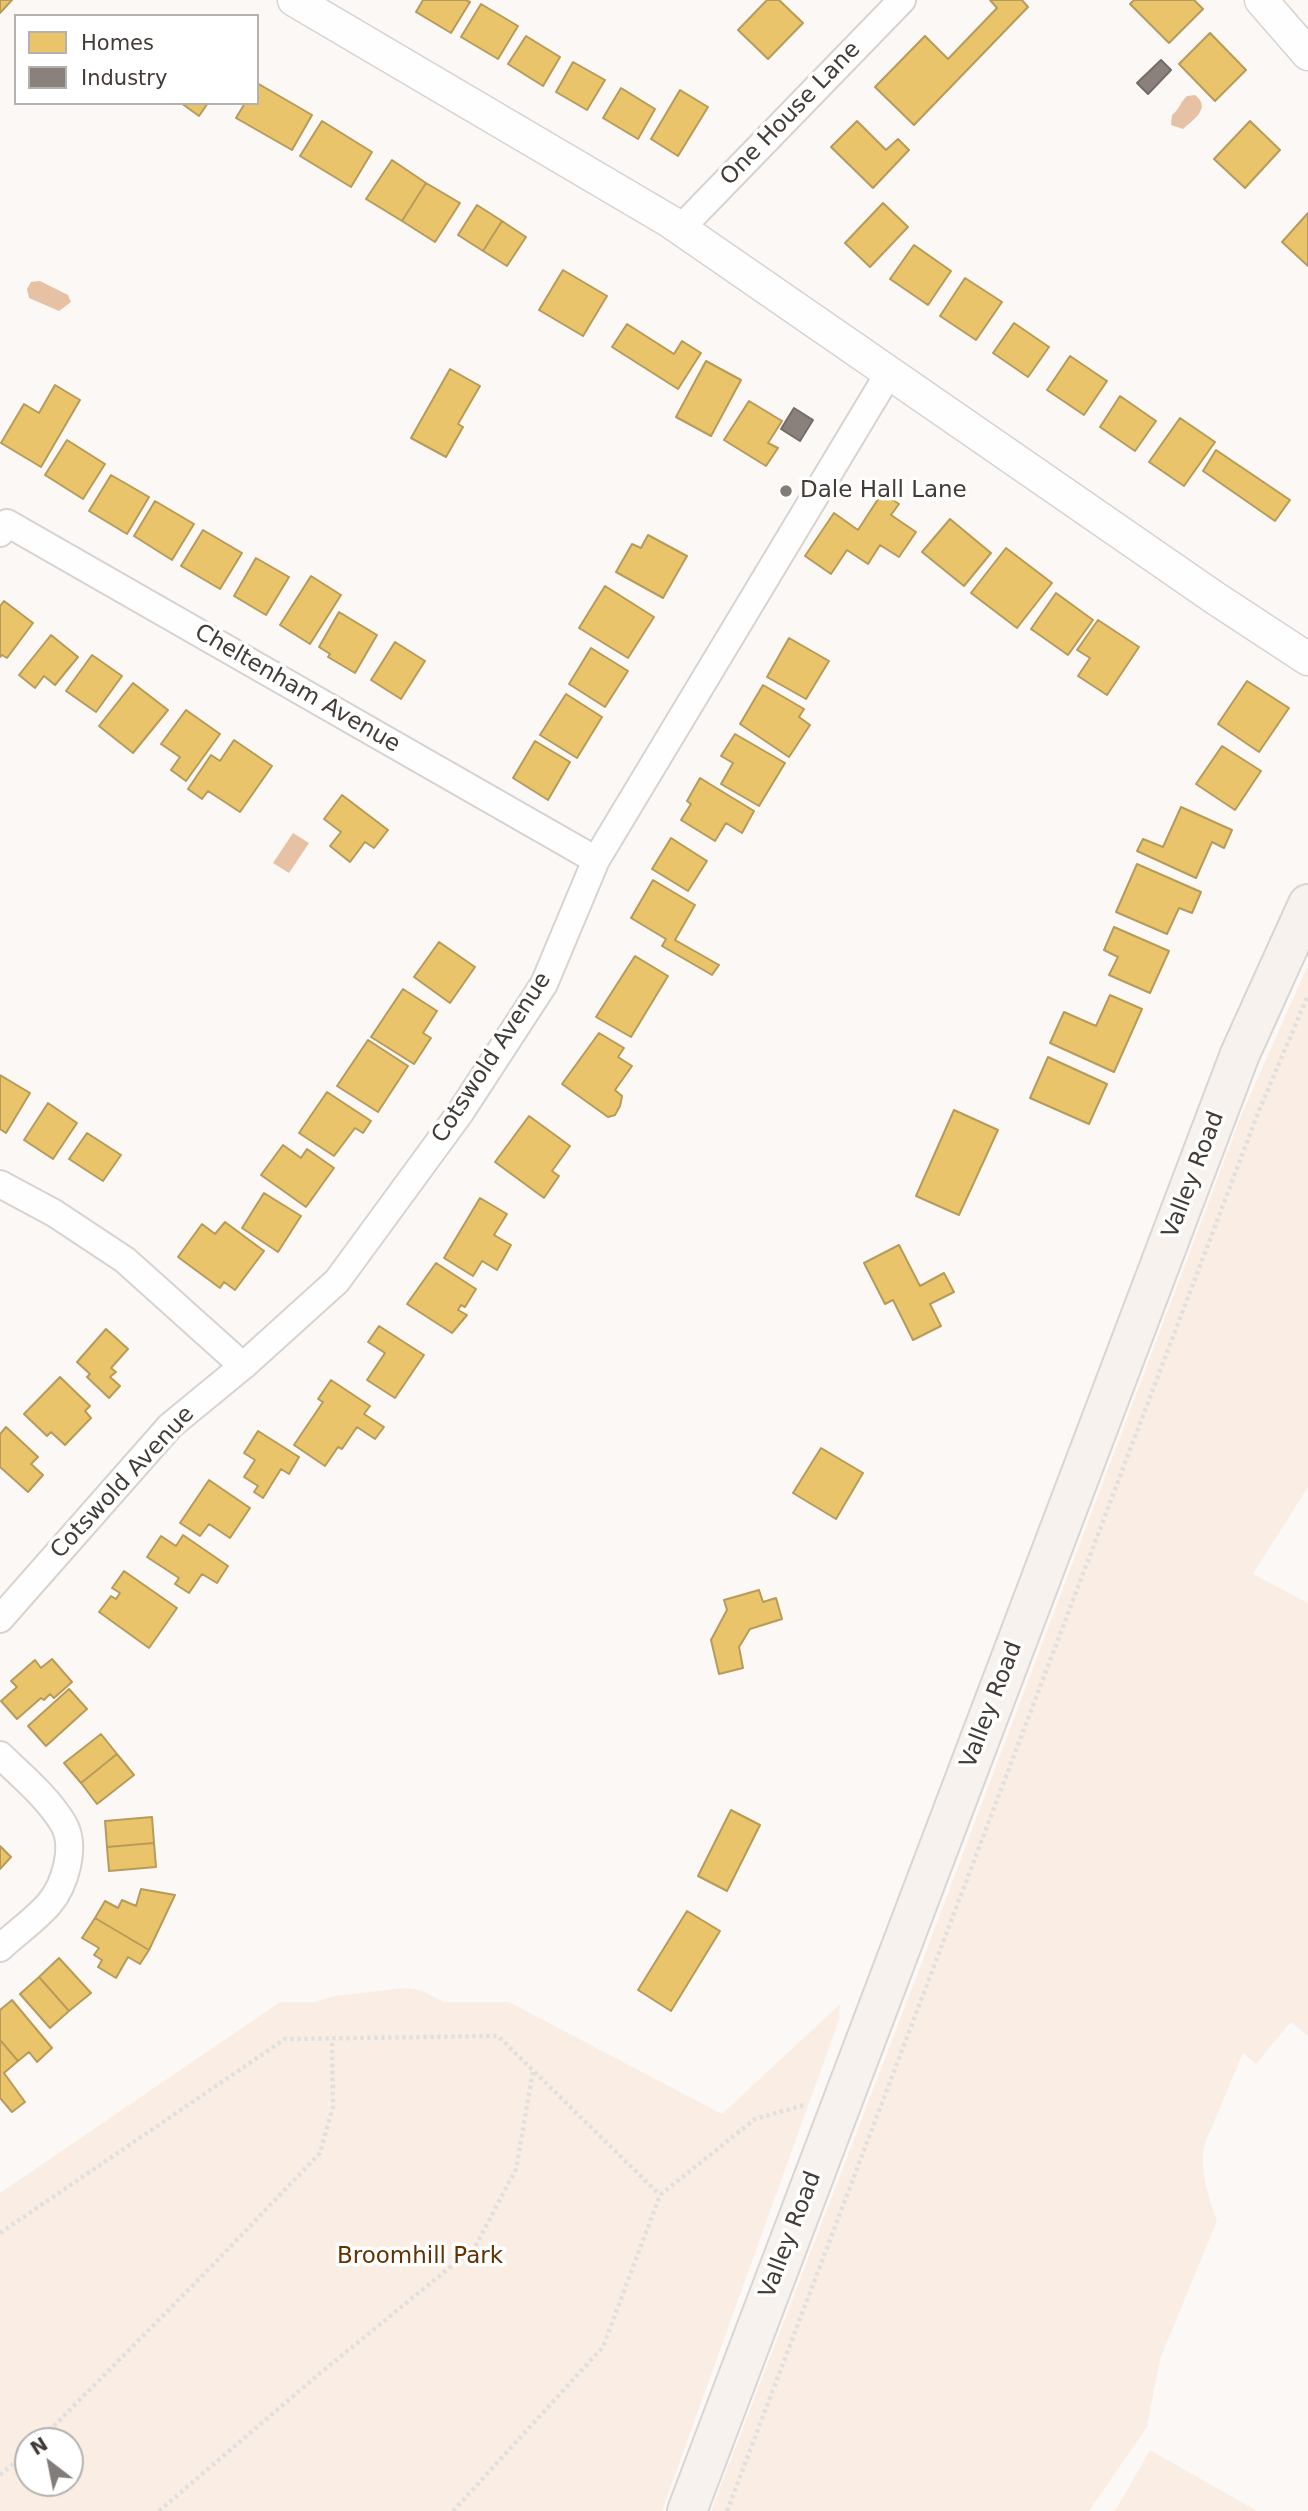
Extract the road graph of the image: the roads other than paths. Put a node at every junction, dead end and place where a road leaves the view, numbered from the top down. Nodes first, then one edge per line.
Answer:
1 (294, 0) edge
2 (902, 0) edge
3 (1261, 0) edge
4 (1308, 54) edge
5 (680, 229) junction
6 (889, 373) junction
7 (0, 533) edge
8 (1308, 659) edge
9 (596, 860) junction
10 (1308, 904) edge
11 (0, 1184) edge
12 (243, 1366) junction
13 (0, 1619) edge
14 (0, 1755) edge
15 (0, 1948) edge
16 (687, 2511) edge

1 - 5 street
2 - 5 street, One House Lane
3 - 4 street
5 - 6 street
6 - 8 street
6 - 9 street, Cotswold Avenue
7 - 9 street, Cheltenham Avenue
9 - 12 street, Cotswold Avenue
10 - 16 main road, Valley Road
11 - 12 street
12 - 13 street, Cotswold Avenue
14 - 15 street

